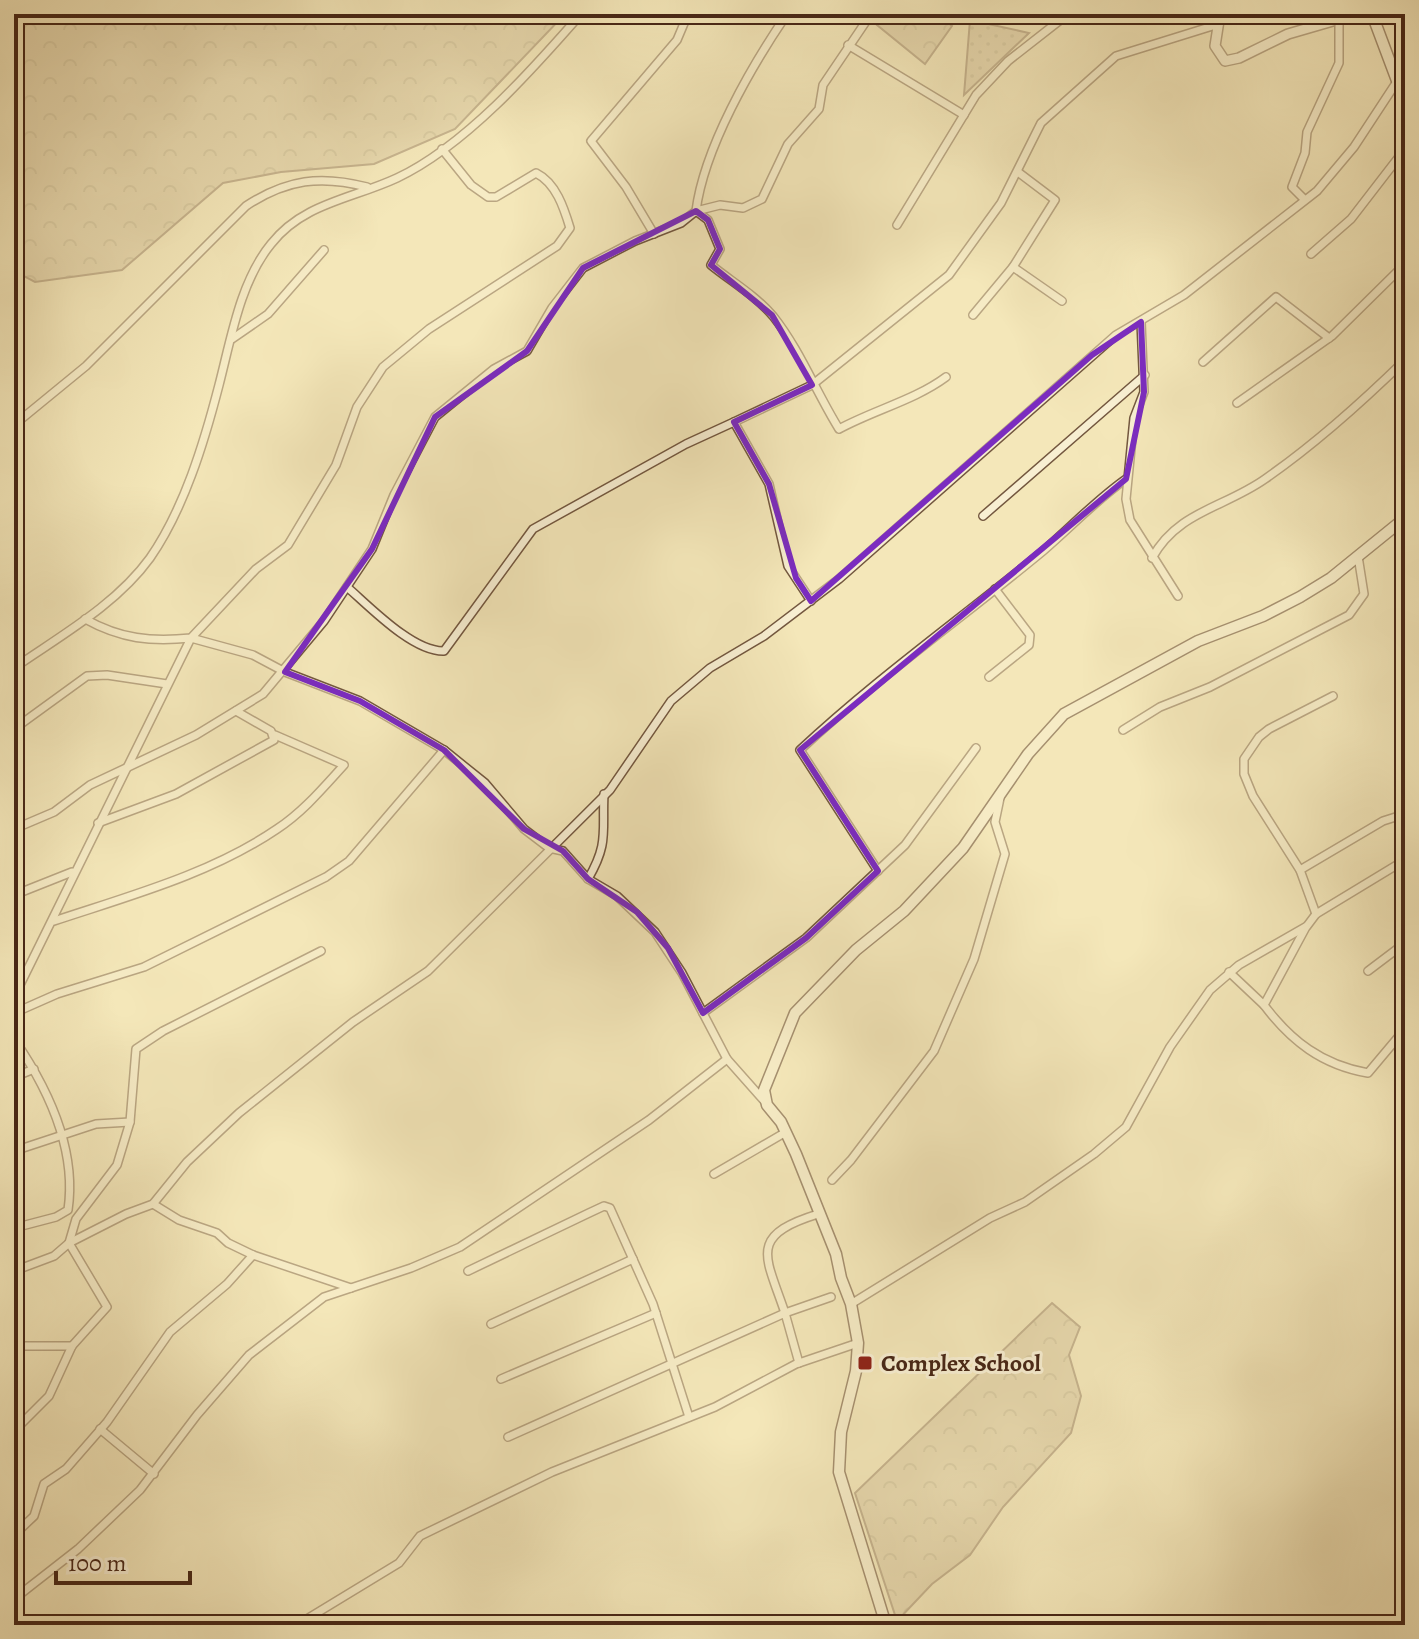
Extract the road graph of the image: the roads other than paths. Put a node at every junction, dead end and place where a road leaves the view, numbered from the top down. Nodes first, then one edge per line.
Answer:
1 (581, 14) edge
2 (688, 14) edge
3 (787, 14) edge
4 (871, 14) edge
5 (1068, 14) edge
6 (1357, 14) edge
7 (1372, 14) edge
8 (1219, 19) edge
9 (1339, 19) junction
10 (848, 45) junction
11 (1396, 83) junction
12 (1405, 102) edge
13 (964, 115) junction
14 (442, 149) junction
15 (1405, 149) edge
16 (1018, 172) junction
17 (369, 188) junction
18 (1304, 199) junction
19 (696, 211) junction
20 (897, 225) dead end
21 (654, 234) junction
22 (324, 250) dead end
23 (1311, 254) dead end
24 (1405, 264) edge
25 (1013, 267) junction
26 (1062, 301) dead end
27 (973, 315) dead end
28 (1141, 322) junction
29 (1329, 338) junction
30 (230, 340) junction
31 (1405, 360) edge
32 (1203, 362) dead end
33 (1145, 375) junction
34 (946, 377) dead end
35 (812, 385) junction
36 (1237, 403) dead end
37 (734, 422) junction
38 (14, 425) edge
39 (1126, 479) junction
40 (983, 516) dead end
41 (1404, 524) edge
42 (1358, 556) junction
43 (1152, 558) junction
44 (347, 587) junction
45 (995, 589) junction
46 (1178, 596) dead end
47 (811, 601) junction
48 (85, 619) junction
49 (191, 638) junction
50 (14, 668) edge
51 (285, 672) junction
52 (989, 677) dead end
53 (167, 684) junction
54 (1333, 696) dead end
55 (236, 711) junction
56 (14, 729) edge
57 (1123, 730) dead end
58 (275, 735) junction
59 (976, 748) dead end
60 (444, 750) junction
61 (126, 770) junction
62 (1001, 793) junction
63 (604, 794) junction
64 (1405, 814) edge
65 (98, 823) junction
66 (14, 829) edge
67 (549, 848) junction
68 (1405, 860) edge
69 (1300, 870) junction
70 (878, 871) junction
71 (72, 872) junction
72 (588, 879) junction
73 (14, 895) edge
74 (1316, 914) junction
75 (54, 921) junction
76 (1307, 926) junction
77 (1405, 943) edge
78 (321, 951) dead end
79 (1368, 971) dead end
80 (1229, 972) junction
81 (14, 997) edge
82 (1264, 1005) junction
83 (14, 1013) edge
84 (703, 1013) junction
85 (1405, 1029) edge
86 (14, 1039) edge
87 (727, 1059) junction
88 (34, 1069) junction
89 (14, 1077) edge
90 (767, 1105) junction
91 (130, 1122) junction
92 (786, 1132) junction
93 (62, 1138) junction
94 (14, 1151) edge
95 (714, 1174) dead end
96 (832, 1180) dead end
97 (153, 1204) junction
98 (818, 1214) junction
99 (14, 1228) edge
100 (69, 1243) junction
101 (253, 1255) junction
102 (633, 1259) junction
103 (14, 1271) edge
104 (468, 1271) dead end
105 (353, 1289) junction
106 (831, 1297) dead end
107 (851, 1304) junction
108 (656, 1313) junction
109 (785, 1313) junction
110 (491, 1324) dead end
111 (858, 1343) junction
112 (14, 1346) edge
113 (72, 1346) junction
114 (674, 1362) junction
115 (799, 1363) junction
116 (501, 1379) dead end
117 (689, 1417) junction
118 (100, 1429) junction
119 (14, 1431) edge
120 (508, 1437) dead end
121 (154, 1474) junction
122 (14, 1535) edge
123 (14, 1599) edge
124 (297, 1625) edge
125 (886, 1625) edge

1 - 14 street
2 - 21 street
3 - 19 street
4 - 10 street
5 - 13 street
6 - 9 street
7 - 11 main road
8 - 9 street
8 - 16 street
9 - 18 street
10 - 13 street
10 - 19 street
11 - 12 main road
11 - 18 street
13 - 20 street
14 - 17 street
14 - 49 street
15 - 23 street
16 - 25 street
16 - 35 street
17 - 30 street
17 - 38 street
18 - 28 street
19 - 21 street
19 - 35 street
21 - 44 street
22 - 30 street
24 - 29 street
25 - 26 street
25 - 27 street
28 - 33 street
28 - 47 street
29 - 32 street
29 - 36 street
30 - 48 street
31 - 43 street
33 - 39 street
33 - 40 street
34 - 35 street
35 - 37 street
37 - 44 street
37 - 47 street
39 - 43 street
39 - 45 street
41 - 42 main road
42 - 57 street
42 - 62 main road
43 - 46 street
44 - 51 street
45 - 52 street
45 - 70 street
47 - 63 street
48 - 49 street
48 - 50 street
49 - 51 street
49 - 53 street
51 - 55 street
51 - 60 street
53 - 56 street
53 - 61 street
54 - 69 street
55 - 58 street
55 - 61 street
58 - 65 street
58 - 75 street
59 - 70 street
60 - 67 street
60 - 83 street
61 - 65 street
61 - 66 street
62 - 90 main road
62 - 96 street
63 - 67 street
63 - 72 street
64 - 69 street
65 - 71 street
67 - 72 street
67 - 97 street
68 - 74 street
69 - 74 street
70 - 84 street
71 - 73 street
71 - 75 street
72 - 84 street
74 - 76 street
75 - 81 street
76 - 80 street
76 - 82 street
77 - 79 street
78 - 91 street
80 - 82 street
80 - 107 street
82 - 85 street
84 - 87 street
86 - 88 street
87 - 90 street
87 - 105 street
88 - 89 street
88 - 93 street
90 - 92 main road
91 - 93 street
91 - 100 street
92 - 95 street
92 - 98 main road
93 - 94 street
93 - 99 street
97 - 100 street
97 - 101 street
98 - 107 main road
98 - 109 street
100 - 103 street
100 - 113 street
101 - 105 street
101 - 118 street
102 - 104 street
102 - 108 street
102 - 110 street
105 - 121 street
106 - 109 street
107 - 111 main road
108 - 114 street
108 - 116 street
109 - 114 street
109 - 115 street
111 - 115 street
111 - 125 main road
112 - 113 street
113 - 119 street
114 - 117 street
114 - 120 street
115 - 117 street
117 - 124 street
118 - 121 street
118 - 122 street
121 - 123 street

